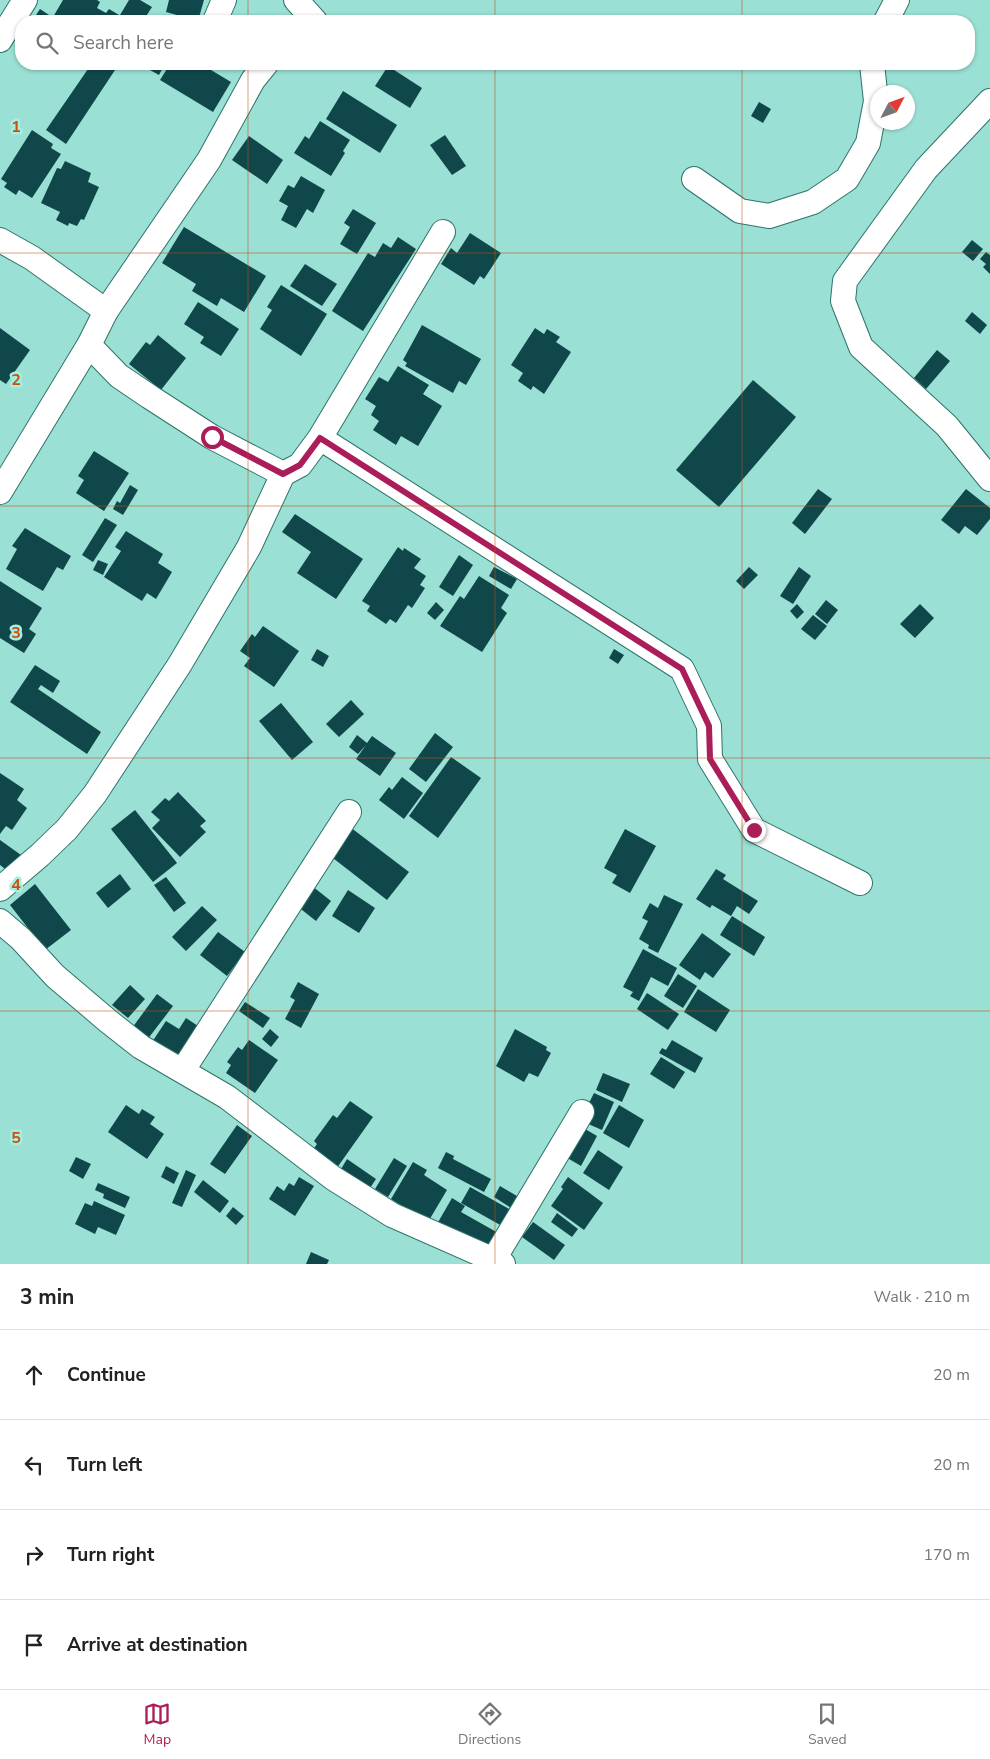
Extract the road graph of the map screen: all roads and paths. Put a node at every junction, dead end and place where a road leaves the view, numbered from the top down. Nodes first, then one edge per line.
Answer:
1 (25, 0) edge
2 (224, 0) edge
3 (897, 0) edge
4 (16, 15) edge
5 (217, 15) edge
6 (889, 15) edge
7 (15, 16) edge
8 (0, 40) edge
9 (261, 70) edge
10 (873, 70) edge
11 (990, 101) edge
12 (694, 179) dead end
13 (443, 232) dead end
14 (0, 240) edge
15 (106, 311) junction
16 (89, 345) junction
17 (320, 438) junction
18 (283, 474) junction
19 (990, 480) edge
20 (0, 492) edge
21 (349, 812) dead end
22 (860, 883) dead end
23 (0, 889) edge
24 (0, 921) edge
25 (183, 1070) junction
26 (582, 1112) dead end
27 (498, 1262) edge

1 - 4 street
2 - 5 street
3 - 6 street
7 - 8 street
9 - 15 street
10 - 12 street
11 - 19 street
13 - 17 street
14 - 15 street
15 - 16 street
16 - 18 street
16 - 20 street
17 - 18 street
17 - 22 street
18 - 23 street
21 - 25 street
24 - 25 street
25 - 27 street
26 - 27 street

